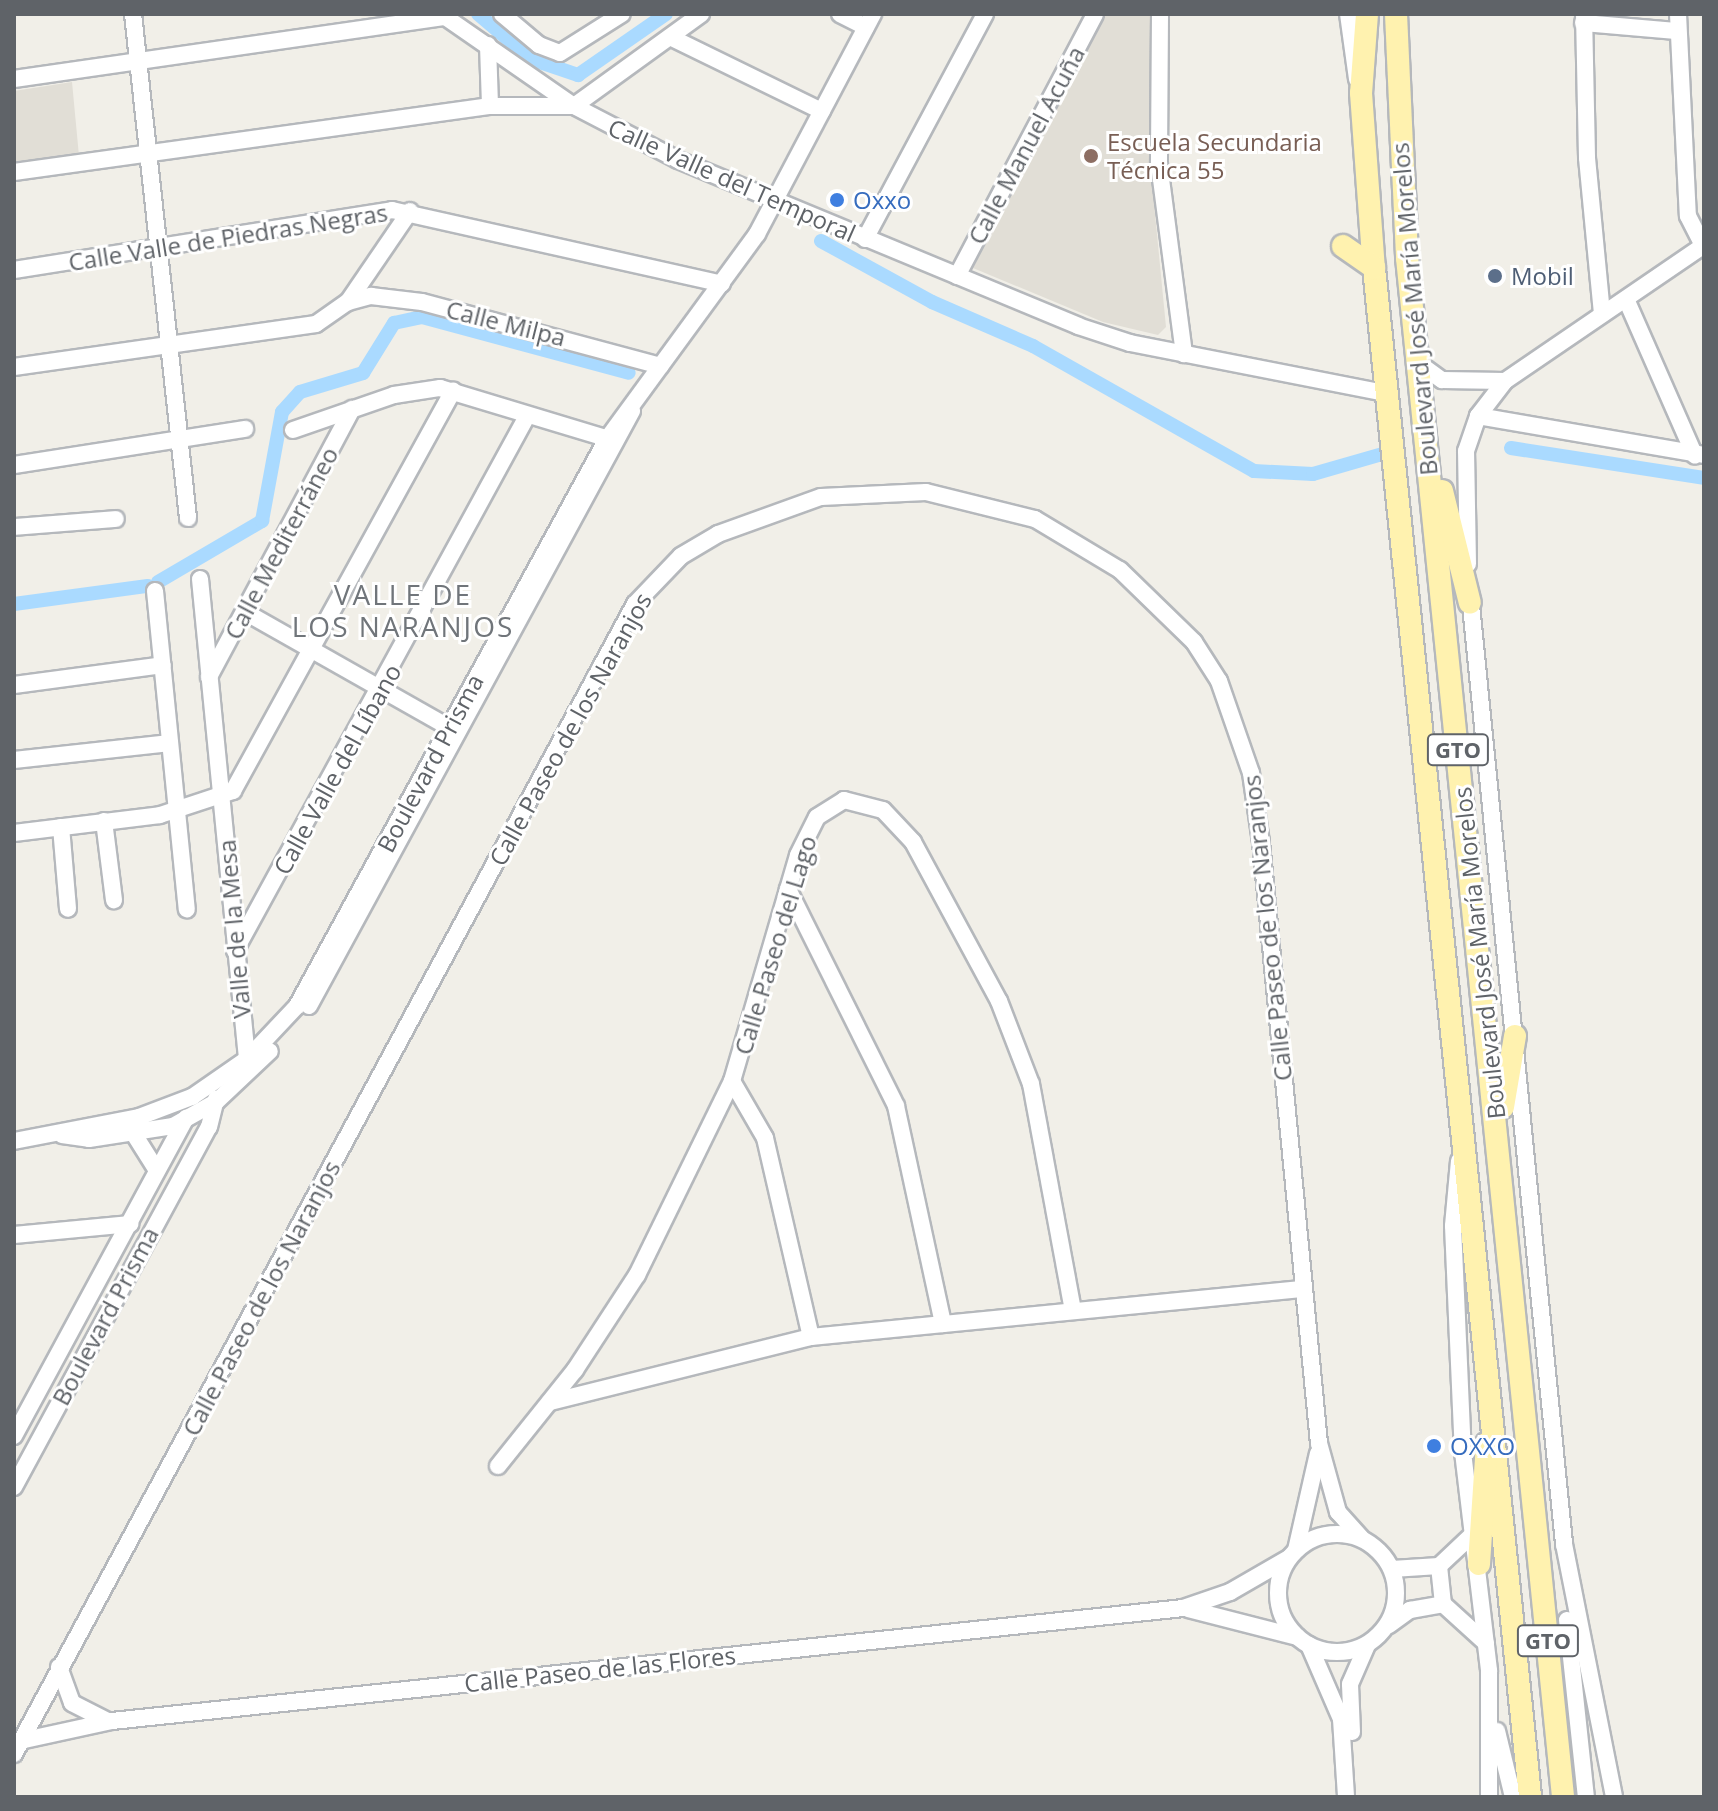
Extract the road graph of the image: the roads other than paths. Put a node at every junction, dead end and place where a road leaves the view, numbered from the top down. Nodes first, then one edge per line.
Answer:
1 (133, 14) edge
2 (502, 14) edge
3 (622, 14) edge
4 (701, 14) edge
5 (840, 14) edge
6 (985, 14) edge
7 (1095, 14) edge
8 (1160, 14) edge
9 (1348, 14) edge
10 (1367, 14) edge
11 (1396, 14) edge
12 (442, 15) edge
13 (1583, 18) edge
14 (869, 20) edge
15 (1678, 22) edge
16 (670, 37) junction
17 (488, 45) junction
18 (138, 61) junction
19 (14, 79) edge
20 (1361, 93) junction
21 (490, 106) junction
22 (574, 106) junction
23 (822, 111) junction
24 (150, 154) junction
25 (14, 172) edge
26 (774, 203) junction
27 (410, 211) junction
28 (865, 239) junction
29 (1343, 246) dead end
30 (1704, 246) edge
31 (157, 251) junction
32 (1374, 268) junction
33 (14, 270) edge
34 (957, 276) junction
35 (722, 284) junction
36 (1626, 299) junction
37 (348, 302) junction
38 (1602, 314) junction
39 (168, 346) junction
40 (1184, 354) junction
41 (1417, 362) junction
42 (661, 366) junction
43 (14, 367) edge
44 (1505, 381) junction
45 (453, 391) junction
46 (1386, 393) junction
47 (352, 409) junction
48 (1423, 414) junction
49 (527, 416) junction
50 (1478, 416) junction
51 (245, 429) dead end
52 (293, 430) dead end
53 (180, 437) junction
54 (613, 442) junction
55 (1699, 455) edge
56 (14, 465) edge
57 (188, 518) dead end
58 (116, 519) dead end
59 (14, 527) edge
60 (200, 579) dead end
61 (155, 591) dead end
62 (1470, 603) junction
63 (245, 612) junction
64 (311, 652) junction
65 (163, 665) junction
66 (209, 677) junction
67 (14, 685) edge
68 (380, 691) junction
69 (454, 731) junction
70 (170, 743) junction
71 (14, 760) edge
72 (222, 800) junction
73 (175, 811) junction
74 (104, 821) junction
75 (61, 827) junction
76 (14, 833) edge
77 (788, 889) junction
78 (114, 900) dead end
79 (68, 909) dead end
80 (187, 909) dead end
81 (235, 951) junction
82 (1515, 1036) junction
83 (247, 1059) junction
84 (732, 1081) junction
85 (215, 1084) junction
86 (192, 1097) junction
87 (216, 1102) junction
88 (186, 1121) junction
89 (134, 1134) junction
90 (62, 1135) junction
91 (1498, 1135) junction
92 (1462, 1137) junction
93 (14, 1141) edge
94 (156, 1169) junction
95 (130, 1224) junction
96 (15, 1238) edge
97 (1304, 1289) junction
98 (1073, 1310) junction
99 (943, 1324) junction
100 (811, 1337) junction
101 (550, 1402) junction
102 (1492, 1406) junction
103 (16, 1429) edge
104 (42, 1433) junction
105 (1319, 1443) junction
106 (498, 1466) dead end
107 (14, 1487) edge
108 (1472, 1535) junction
109 (1362, 1539) junction
110 (1564, 1544) junction
111 (1292, 1554) junction
112 (1479, 1564) junction
113 (1439, 1566) junction
114 (1392, 1569) junction
115 (1443, 1604) junction
116 (1183, 1608) junction
117 (1387, 1626) junction
118 (1303, 1642) junction
119 (1486, 1643) junction
120 (1367, 1645) junction
121 (59, 1667) junction
122 (1491, 1706) junction
123 (112, 1721) junction
124 (17, 1747) edge
125 (1346, 1797) edge
126 (1358, 1797) edge
127 (1489, 1797) edge
128 (1513, 1797) edge
129 (1530, 1797) edge
130 (1563, 1797) edge
131 (1586, 1797) edge
132 (1614, 1797) edge

1 - 18 street
2 - 3 street
4 - 16 street
5 - 14 street
6 - 28 street
7 - 34 street, Calle Manuel Acuña
8 - 40 street
9 - 20 street
10 - 20 main road, GTO
11 - 41 main road, Boulevard José María Morelos / GTO
12 - 17 street
12 - 18 street
13 - 15 street
13 - 38 street
14 - 23 street, Boulevard Prisma
15 - 30 street
16 - 22 street
16 - 23 street
17 - 21 street
17 - 22 street
18 - 19 street
18 - 24 street
20 - 32 main road, Boulevard José María Morelos / GTO
21 - 22 street, Calle Valle del Temporal
21 - 24 street, Calle Valle del Temporal
22 - 26 street, Calle Valle del Temporal
23 - 26 street, Boulevard Prisma
24 - 25 street, Calle Valle del Temporal
24 - 31 street
26 - 28 street, Calle Valle del Temporal
26 - 35 street, Boulevard Prisma
27 - 31 street, Calle Valle de Piedras Negras
27 - 35 street, Calle Valle de Piedras Negras
27 - 37 street
28 - 34 street, Calle Valle del Temporal
29 - 32 main road
30 - 36 street, Boulevard José María Morelos
31 - 33 street, Calle Valle de Piedras Negras
31 - 39 street
32 - 46 main road, Boulevard José María Morelos / GTO
34 - 40 street, Calle Valle del Temporal
35 - 42 street, Boulevard Prisma
36 - 38 street, Boulevard José María Morelos
36 - 55 street
37 - 39 street
37 - 42 street, Calle Milpa
38 - 44 street, Boulevard José María Morelos
39 - 43 street
39 - 53 street
40 - 46 street, Calle Valle del Temporal
41 - 44 street
41 - 48 main road, Boulevard José María Morelos / GTO
42 - 54 street, Boulevard Prisma
44 - 50 street, Boulevard José María Morelos
45 - 47 street
45 - 49 street
45 - 64 street
46 - 92 main road, Boulevard José María Morelos / GTO
47 - 52 street
47 - 63 street, Calle Mediterráneo
48 - 62 main road
48 - 91 main road, Boulevard José María Morelos / GTO
49 - 54 street
49 - 68 street, Calle Valle del Líbano
50 - 55 street
50 - 62 street, Boulevard José María Morelos
51 - 53 street
53 - 56 street
53 - 57 street
54 - 69 street, Boulevard Prisma
58 - 59 street
60 - 66 street, Valle de la Mesa
61 - 65 street
62 - 82 street, Boulevard José María Morelos
63 - 64 street
63 - 66 street, Calle Mediterráneo
64 - 68 street
64 - 72 street
65 - 67 street
65 - 70 street
66 - 72 street, Valle de la Mesa
68 - 69 street
68 - 81 street, Calle Valle del Líbano
69 - 83 street, Boulevard Prisma
69 - 87 street, Boulevard Prisma
70 - 71 street
70 - 73 street
72 - 73 street
72 - 81 street, Valle de la Mesa
73 - 74 street
73 - 80 street
74 - 75 street
74 - 78 street
75 - 76 street
75 - 79 street
77 - 84 street, Calle Paseo del Lago
77 - 98 street, Calle Paseo del Lago
77 - 99 street
81 - 83 street, Valle de la Mesa
82 - 91 main road
82 - 110 street, Boulevard José María Morelos
83 - 85 street, Boulevard Prisma
84 - 100 street
84 - 101 street, Calle Paseo del Lago
85 - 86 street
85 - 87 street, Boulevard Prisma
86 - 88 street, Boulevard Prisma
86 - 90 street
87 - 88 street
87 - 104 street, Boulevard Prisma
88 - 89 street
88 - 94 street, Boulevard Prisma
89 - 90 street
89 - 94 street
90 - 93 street
91 - 130 main road, Boulevard José María Morelos / GTO
92 - 102 main road, Boulevard José María Morelos / GTO
92 - 108 street
94 - 95 street, Boulevard Prisma
95 - 96 street
95 - 103 street, Boulevard Prisma
97 - 98 street
97 - 105 street, Calle Paseo de los Naranjos
97 - 121 street, Calle Paseo de los Naranjos
98 - 99 street
99 - 100 street
100 - 101 street
101 - 106 street, Calle Paseo del Lago
102 - 112 main road
102 - 129 main road, Boulevard José María Morelos / GTO
103 - 104 street
104 - 107 street, Boulevard Prisma
105 - 109 street, Calle Paseo de los Naranjos
105 - 111 street, Calle Paseo de los Naranjos
108 - 112 street
108 - 113 street
109 - 111 street
109 - 114 street
110 - 131 street
110 - 132 street, Boulevard José María Morelos
111 - 116 street, Calle Paseo de las Flores
111 - 118 street
112 - 119 street
113 - 114 street
113 - 115 street
114 - 117 street
115 - 117 street
115 - 119 street
116 - 118 street, Calle Paseo de las Flores
116 - 123 street, Calle Paseo de las Flores
117 - 120 street
118 - 120 street
118 - 125 street
119 - 122 street
120 - 126 street
121 - 123 street
121 - 124 street, Calle Paseo de los Naranjos
122 - 127 street
122 - 128 street
123 - 124 street, Calle Paseo de las Flores

